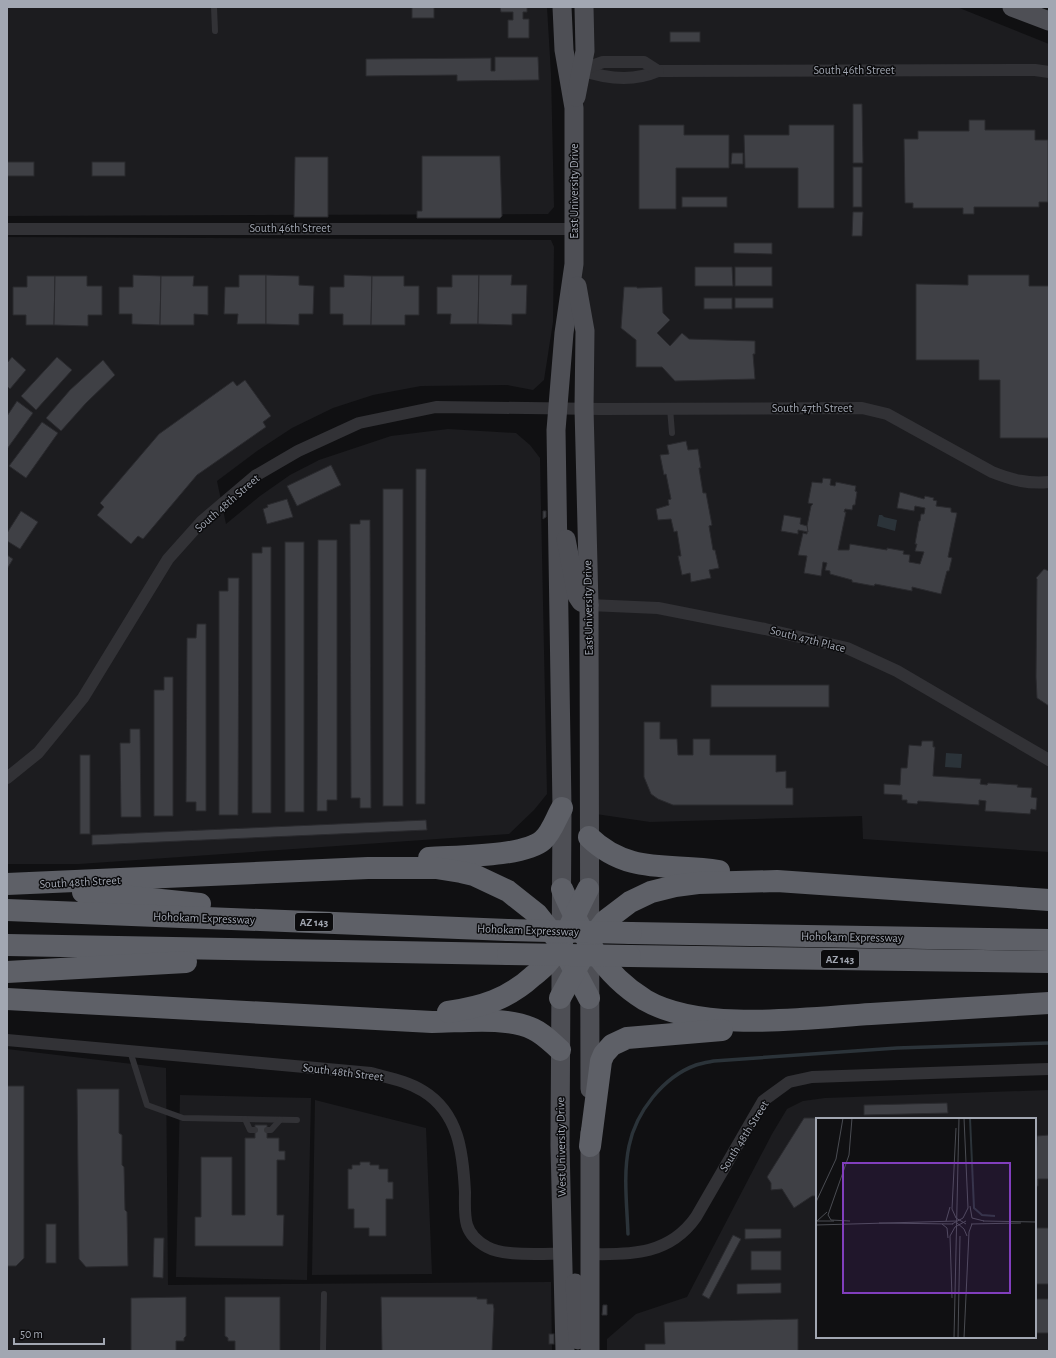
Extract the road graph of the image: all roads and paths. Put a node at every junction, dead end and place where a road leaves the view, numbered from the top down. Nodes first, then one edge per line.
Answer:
1 (214, 7) edge
2 (562, 7) edge
3 (584, 7) edge
4 (591, 7) edge
5 (1012, 7) edge
6 (1049, 21) edge
7 (215, 31) dead end
8 (585, 51) junction
9 (574, 71) junction
10 (1049, 72) edge
11 (7, 229) edge
12 (574, 229) junction
13 (574, 273) junction
14 (557, 408) junction
15 (584, 408) junction
16 (670, 408) junction
17 (672, 433) dead end
18 (1049, 482) edge
19 (557, 495) junction
20 (589, 605) junction
21 (1049, 760) edge
22 (7, 778) edge
23 (562, 808) junction
24 (589, 837) junction
25 (368, 868) junction
26 (777, 882) junction
27 (7, 884) edge
28 (35, 884) junction
29 (562, 889) junction
30 (588, 889) junction
31 (1049, 900) edge
32 (7, 910) edge
33 (574, 916) junction
34 (508, 930) junction
35 (1049, 940) edge
36 (560, 943) junction
37 (7, 945) edge
38 (589, 945) junction
39 (235, 949) junction
40 (1049, 962) edge
41 (575, 971) junction
42 (7, 972) edge
43 (560, 998) junction
44 (589, 998) junction
45 (7, 999) edge
46 (1049, 1003) edge
47 (371, 1018) junction
48 (788, 1019) junction
49 (7, 1040) edge
50 (560, 1050) junction
51 (130, 1051) junction
52 (1049, 1069) edge
53 (245, 1119) junction
54 (280, 1120) junction
55 (296, 1120) dead end
56 (255, 1130) dead end
57 (267, 1130) dead end
58 (590, 1146) junction
59 (561, 1170) junction
60 (562, 1254) junction
61 (591, 1254) junction
62 (324, 1294) dead end
63 (324, 1351) edge
64 (565, 1351) edge
65 (579, 1351) edge
66 (590, 1351) edge

1 - 7 lane
2 - 9 main road, East University Drive
3 - 8 main road, East University Drive
4 - 8 main road
5 - 6 main road
8 - 9 main road, East University Drive
9 - 10 street, South 46th Street
9 - 12 main road, East University Drive
11 - 12 street, South 46th Street
12 - 13 main road, East University Drive
13 - 14 main road, East University Drive
13 - 15 main road, East University Drive
14 - 15 street, South 47th Street
14 - 19 main road, East University Drive
14 - 22 street, South 48th Street
15 - 16 street, South 47th Street
15 - 20 main road, East University Drive
16 - 17 lane
16 - 18 street, South 47th Street
19 - 20 main road
19 - 23 main road, East University Drive
20 - 21 street, South 47th Place
20 - 24 main road, East University Drive
23 - 25 highway
23 - 29 main road, East University Drive
24 - 26 highway
24 - 30 main road, East University Drive
25 - 28 highway, South 48th Street
25 - 36 highway
26 - 31 highway
26 - 38 highway
27 - 28 highway, South 48th Street
28 - 34 highway
29 - 33 highway
29 - 36 main road, East University Drive
30 - 33 highway
30 - 38 main road, East University Drive
32 - 34 highway, Hohokam Expressway / AZ 143
33 - 36 highway
33 - 38 highway
34 - 35 highway, Hohokam Expressway / AZ 143, bridge
36 - 41 highway
36 - 43 main road, West University Drive
36 - 47 highway
37 - 39 highway, Hohokam Expressway / AZ 143
38 - 41 highway
38 - 44 main road
38 - 48 highway
39 - 40 highway, Hohokam Expressway / AZ 143, bridge
39 - 42 highway
41 - 43 highway
41 - 44 highway
43 - 50 main road, West University Drive
44 - 58 main road
45 - 47 highway
46 - 48 highway
47 - 50 highway
48 - 58 highway
49 - 51 street, South 48th Street
50 - 59 main road, West University Drive
51 - 53 lane
51 - 60 street, South 48th Street
52 - 61 street, South 48th Street
53 - 54 lane
53 - 56 lane
54 - 55 lane
54 - 57 lane
58 - 61 main road
59 - 60 main road, West University Drive
59 - 61 main road
60 - 64 main road, West University Drive
60 - 65 main road
61 - 66 main road
62 - 63 lane

